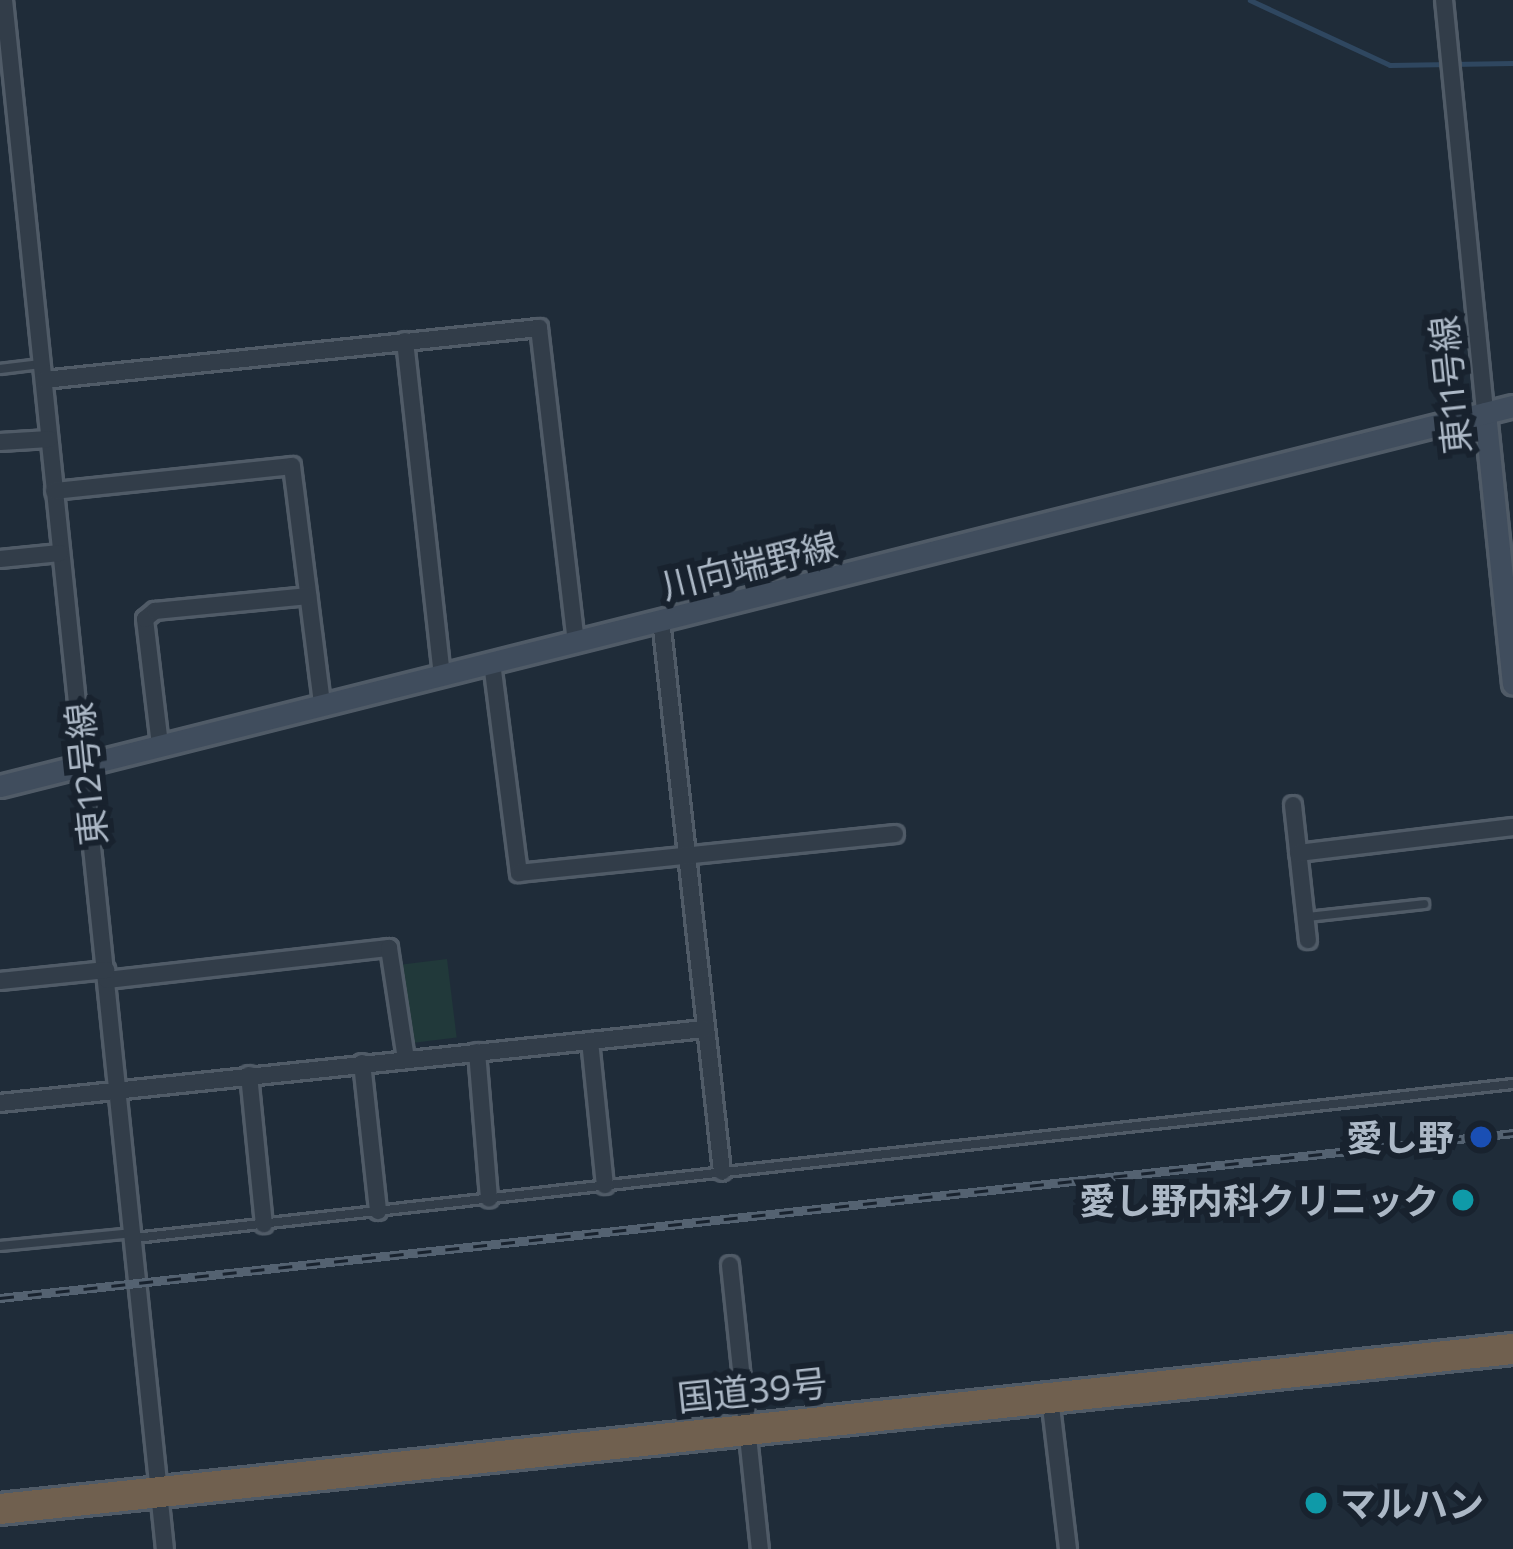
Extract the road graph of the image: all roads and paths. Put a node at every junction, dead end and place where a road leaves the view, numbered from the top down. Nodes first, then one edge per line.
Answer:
1 (4, 0) edge
2 (1444, 0) edge
3 (405, 341) junction
4 (0, 368) edge
5 (43, 372) junction
6 (1513, 406) edge
7 (1485, 413) junction
8 (49, 439) junction
9 (0, 442) edge
10 (54, 491) junction
11 (60, 554) junction
12 (0, 559) edge
13 (308, 596) junction
14 (661, 620) junction
15 (576, 642) junction
16 (492, 663) junction
17 (442, 675) junction
18 (1513, 685) edge
19 (322, 705) junction
20 (160, 746) junction
21 (85, 764) junction
22 (0, 786) edge
23 (1293, 805) dead end
24 (1513, 827) edge
25 (895, 834) dead end
26 (1298, 853) junction
27 (686, 854) junction
28 (1424, 904) dead end
29 (1305, 917) junction
30 (1308, 940) dead end
31 (106, 975) junction
32 (0, 981) edge
33 (704, 1029) junction
34 (590, 1041) junction
35 (477, 1052) junction
36 (406, 1059) junction
37 (362, 1063) junction
38 (249, 1075) junction
39 (1513, 1084) edge
40 (120, 1090) junction
41 (0, 1103) edge
42 (722, 1172) junction
43 (605, 1186) junction
44 (489, 1198) junction
45 (378, 1211) junction
46 (264, 1224) junction
47 (135, 1235) junction
48 (0, 1246) edge
49 (730, 1265) dead end
50 (1513, 1349) edge
51 (1050, 1398) junction
52 (747, 1429) junction
53 (160, 1492) junction
54 (0, 1509) edge
55 (165, 1549) edge
56 (760, 1549) edge
57 (1068, 1549) edge

1 - 5 street, 東12号線
2 - 7 street, 東11号線
3 - 5 street
3 - 15 street
3 - 17 street
4 - 5 lane
5 - 8 street, 東12号線
6 - 7 main road, 川向端野線
7 - 14 main road, 川向端野線
7 - 18 main road, 東11号線
8 - 9 street
8 - 10 street, 東12号線
10 - 11 street, 東12号線
10 - 13 street
11 - 12 street
11 - 21 street, 東12号線
13 - 19 street
13 - 20 street
14 - 15 main road, 川向端野線
14 - 27 street
15 - 16 main road, 川向端野線
16 - 17 main road, 川向端野線
16 - 27 street
17 - 19 main road, 川向端野線
19 - 20 main road, 川向端野線
20 - 21 main road, 川向端野線
21 - 22 main road, 川向端野線
21 - 31 street, 東12号線
23 - 26 street
24 - 26 street
25 - 27 street
26 - 29 street
27 - 33 street
28 - 29 lane
29 - 30 street
31 - 32 street
31 - 36 street
31 - 40 street, 東12号線
33 - 34 street
33 - 42 street
34 - 35 street
34 - 43 street
35 - 36 street
35 - 44 street
36 - 37 street
37 - 38 street
37 - 45 street
38 - 40 street
38 - 46 street
39 - 42 lane
40 - 41 street
40 - 47 street, 東12号線
42 - 43 lane
43 - 44 lane
44 - 45 lane
45 - 46 lane
46 - 47 lane
47 - 48 lane
47 - 53 street, 東12号線
49 - 52 street
50 - 51 highway, 国道39号
51 - 52 highway, 国道39号
51 - 57 street
52 - 53 highway, 国道39号
52 - 56 street
53 - 54 highway, 国道39号
53 - 55 street, 東12号線

